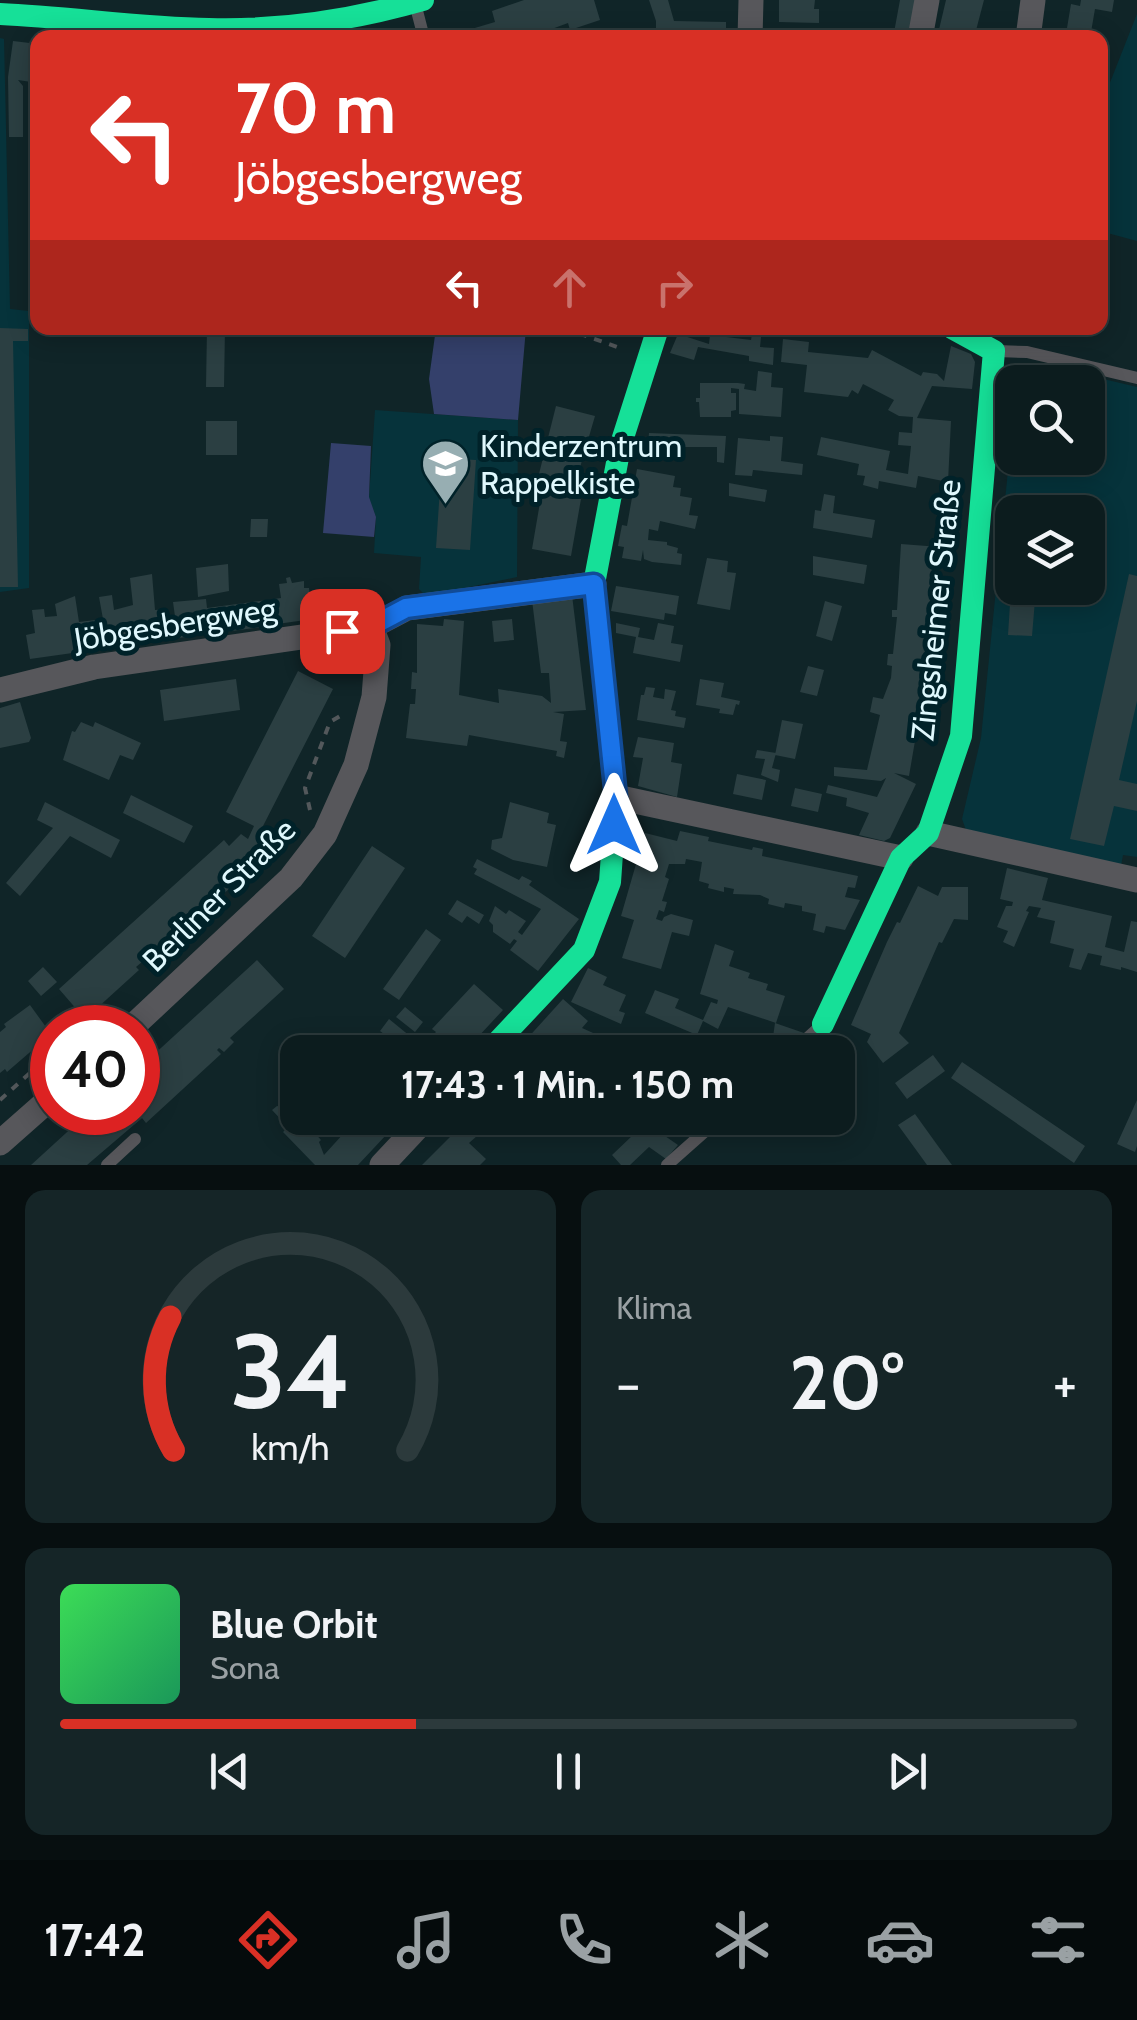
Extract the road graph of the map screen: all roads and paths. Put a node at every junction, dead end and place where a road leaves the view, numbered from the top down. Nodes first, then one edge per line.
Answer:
1 (751, 0) edge
2 (927, 0) edge
3 (1034, 0) edge
4 (417, 1) edge
5 (0, 14) edge
6 (422, 30) edge
7 (750, 30) edge
8 (921, 30) edge
9 (1029, 30) edge
10 (583, 335) edge
11 (655, 335) edge
12 (989, 341) edge
13 (647, 358) junction
14 (1137, 378) edge
15 (594, 584) junction
16 (372, 626) junction
17 (0, 690) edge
18 (374, 697) junction
19 (616, 797) junction
20 (928, 833) junction
21 (318, 844) junction
22 (900, 858) junction
23 (1137, 880) edge
24 (156, 1005) edge
25 (823, 1024) joint
26 (504, 1035) edge
27 (811, 1035) edge
28 (30, 1073) edge
29 (0, 1100) edge
30 (30, 1116) edge
31 (410, 1135) edge
32 (701, 1135) edge
33 (134, 1139) dead end
34 (0, 1143) edge
35 (107, 1165) edge
36 (382, 1165) edge
37 (667, 1165) edge

1 - 7 street
2 - 8 street
3 - 9 street
4 - 5 street
4 - 6 lane
10 - 13 path
11 - 13 street
12 - 14 lane
12 - 20 street, Zingsheimer Straße
13 - 15 street
15 - 16 street, Jöbgesbergweg
15 - 19 street
16 - 17 street, Jöbgesbergweg
16 - 18 street, Berliner Straße
18 - 21 street, Berliner Straße
18 - 21 path
19 - 22 street
19 - 26 street
20 - 22 street, Zingsheimer Straße
20 - 23 street
21 - 24 street, Berliner Straße
22 - 25 street, Zingsheimer Straße
25 - 27 lane
28 - 29 path
30 - 34 street
31 - 36 street
32 - 37 lane
33 - 35 lane

